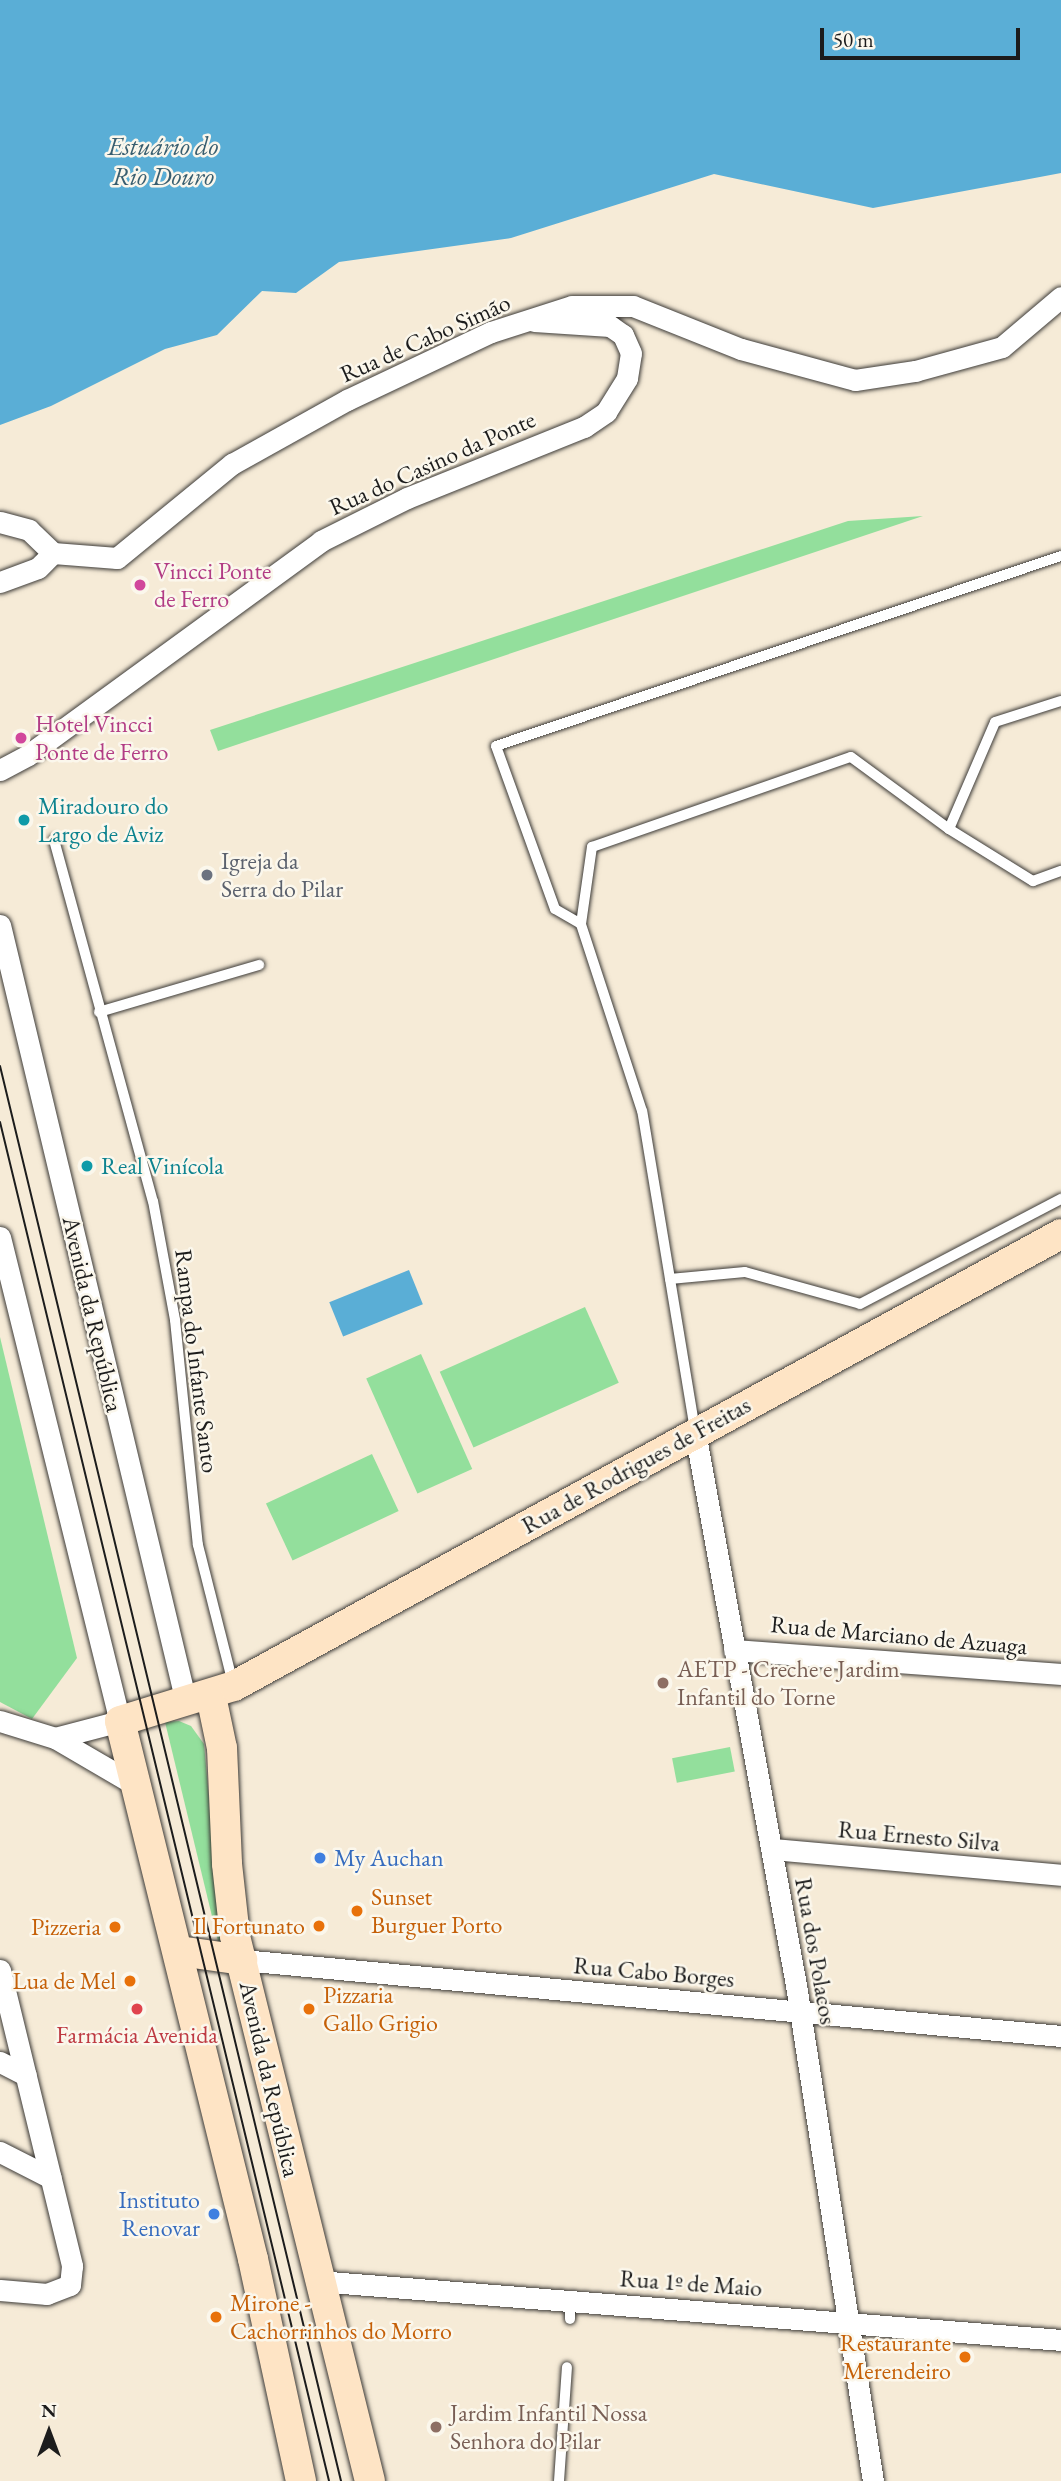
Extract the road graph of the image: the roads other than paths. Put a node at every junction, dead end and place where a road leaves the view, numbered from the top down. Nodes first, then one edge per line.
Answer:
1 (1061, 297) edge
2 (1061, 318) edge
3 (532, 320) junction
4 (1034, 321) junction
5 (0, 522) edge
6 (53, 553) junction
7 (1061, 556) edge
8 (0, 582) edge
9 (1061, 701) edge
10 (0, 769) edge
11 (949, 829) junction
12 (54, 840) dead end
13 (1061, 871) edge
14 (581, 924) junction
15 (0, 925) edge
16 (259, 965) dead end
17 (99, 1012) junction
18 (1061, 1199) edge
19 (1061, 1234) edge
20 (0, 1237) edge
21 (670, 1279) junction
22 (695, 1432) junction
23 (734, 1650) junction
24 (1061, 1674) edge
25 (210, 1695) junction
26 (0, 1721) edge
27 (120, 1721) junction
28 (55, 1738) junction
29 (139, 1787) junction
30 (772, 1849) junction
31 (1061, 1875) edge
32 (179, 1951) junction
33 (242, 1960) junction
34 (0, 1971) edge
35 (800, 2013) junction
36 (1061, 2036) edge
37 (0, 2062) edge
38 (26, 2075) junction
39 (0, 2152) edge
40 (51, 2178) junction
41 (317, 2281) junction
42 (0, 2290) edge
43 (849, 2322) junction
44 (1061, 2340) edge
45 (567, 2367) dead end
46 (301, 2481) edge
47 (369, 2481) edge
48 (559, 2481) edge
49 (873, 2481) edge

1 - 4 street, Rua de Cabo Simão
2 - 4 street
3 - 4 street, Rua de Cabo Simão
3 - 6 street, Rua de Cabo Simão
3 - 10 street, Rua do Casino da Ponte
5 - 6 street
6 - 8 street
7 - 14 lane
9 - 11 lane
11 - 13 lane
11 - 14 lane
12 - 17 lane, Rampa do Infante Santo
14 - 21 lane
15 - 25 street, Avenida da República
16 - 17 lane
17 - 25 lane, Rampa do Infante Santo
18 - 21 lane
19 - 22 main road, Rua de Rodrigues de Freitas
20 - 27 street
21 - 22 lane
22 - 23 street, Rua dos Polacos
22 - 25 main road, Rua de Rodrigues de Freitas
23 - 24 street, Rua de Marciano de Azuaga
23 - 30 street, Rua dos Polacos
25 - 27 main road
25 - 33 main road, Avenida da República
26 - 28 street
27 - 28 street
27 - 29 main road
28 - 29 street
29 - 32 main road
30 - 31 street, Rua Ernesto Silva
30 - 35 street, Rua dos Polacos
32 - 33 main road
32 - 46 main road
33 - 35 street, Rua Cabo Borges
33 - 41 main road, Avenida da República
34 - 38 street
35 - 36 street, Rua Cabo Borges
35 - 43 street, Rua dos Polacos
37 - 38 street
38 - 40 street
39 - 40 street
40 - 42 street
41 - 43 street, Rua 1º de Maio
41 - 47 main road, Avenida da República
43 - 44 street, Rua 1º de Maio
43 - 49 street, Rua dos Polacos
45 - 48 lane

